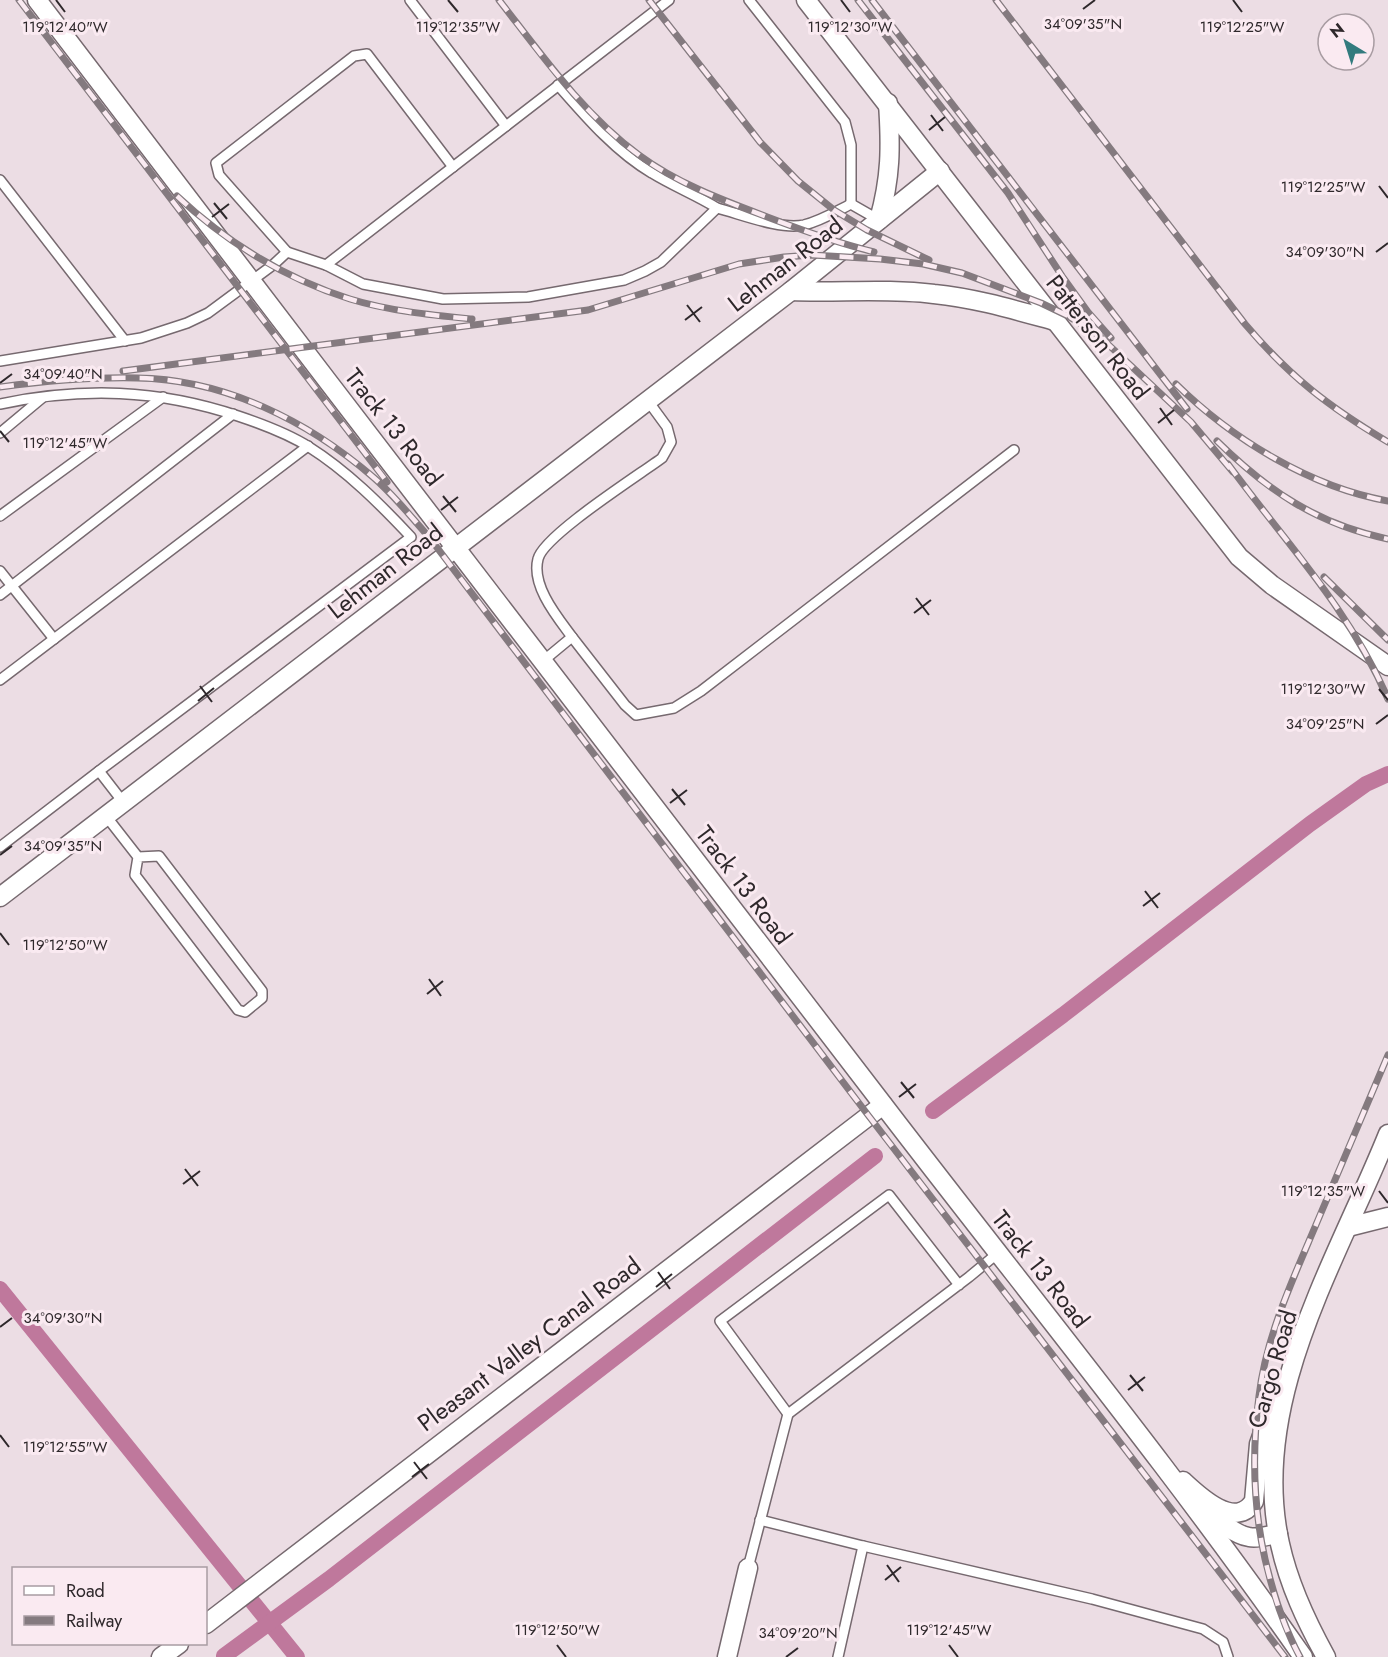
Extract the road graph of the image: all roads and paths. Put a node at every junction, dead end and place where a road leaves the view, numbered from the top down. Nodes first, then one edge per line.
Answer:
1 (37, 0) edge
2 (410, 0) edge
3 (669, 0) edge
4 (749, 0) edge
5 (806, 0) edge
6 (558, 85) junction
7 (888, 103) junction
8 (506, 126) junction
9 (453, 167) junction
10 (940, 171) junction
11 (0, 180) edge
12 (851, 204) junction
13 (717, 208) junction
14 (879, 220) junction
15 (287, 252) junction
16 (326, 266) junction
17 (251, 281) junction
18 (791, 291) junction
19 (1055, 321) junction
20 (125, 341) junction
21 (0, 362) edge
22 (44, 397) junction
23 (163, 397) junction
24 (648, 401) junction
25 (0, 404) edge
26 (233, 414) junction
27 (0, 432) edge
28 (308, 446) junction
29 (1014, 450) dead end
30 (0, 516) edge
31 (456, 547) junction
32 (0, 571) edge
33 (12, 585) junction
34 (0, 595) edge
35 (572, 638) junction
36 (54, 639) junction
37 (543, 661) junction
38 (1388, 666) edge
39 (0, 681) edge
40 (99, 771) junction
41 (123, 802) junction
42 (106, 816) junction
43 (0, 847) edge
44 (138, 858) junction
45 (0, 897) edge
46 (883, 1105) junction
47 (1388, 1134) edge
48 (1388, 1217) edge
49 (1348, 1227) junction
50 (998, 1253) junction
51 (959, 1285) junction
52 (1292, 1368) junction
53 (788, 1414) junction
54 (1153, 1455) junction
55 (1170, 1470) junction
56 (760, 1520) junction
57 (1278, 1534) junction
58 (863, 1546) junction
59 (748, 1568) joint
60 (207, 1623) edge
61 (1223, 1642) junction
62 (178, 1645) edge
63 (161, 1657) edge
64 (728, 1657) edge
65 (838, 1657) edge
66 (1228, 1657) edge
67 (1235, 1657) edge
68 (1303, 1657) edge
69 (1326, 1657) edge

1 - 17 street, Track 13 Road
2 - 8 lane
3 - 6 lane
4 - 12 lane
5 - 7 street, Patterson Road
6 - 8 lane
6 - 13 lane
7 - 10 street, Patterson Road
7 - 14 street
8 - 9 lane
9 - 15 lane
9 - 16 lane
10 - 14 street, Lehman Road
10 - 19 street, Patterson Road
11 - 20 lane
12 - 13 lane
12 - 14 lane
13 - 16 lane
14 - 18 street, Lehman Road
15 - 16 lane
15 - 17 lane
17 - 20 lane
17 - 31 street, Track 13 Road
18 - 19 street
18 - 24 street, Lehman Road
19 - 38 street, Patterson Road
20 - 21 lane
22 - 23 lane
22 - 25 lane
22 - 27 lane
23 - 26 lane
23 - 30 lane
24 - 31 street, Lehman Road
24 - 35 lane
26 - 28 lane
26 - 33 lane
28 - 36 lane
28 - 40 lane
29 - 35 lane
31 - 37 street, Track 13 Road
31 - 41 street, Lehman Road
32 - 33 lane
33 - 34 lane
33 - 36 lane
35 - 37 lane
36 - 39 lane
37 - 46 street, Track 13 Road
40 - 41 lane
40 - 43 lane
41 - 42 street, Lehman Road
42 - 44 lane
42 - 45 street, Lehman Road
44 - 44 lane
46 - 50 street, Track 13 Road
46 - 60 street, Pleasant Valley Canal Road
47 - 49 street, Cargo Road
48 - 49 street
49 - 52 street, Cargo Road
50 - 51 lane
50 - 54 street, Track 13 Road
51 - 53 lane
51 - 53 lane
52 - 55 street
52 - 57 street, Cargo Road
53 - 56 lane
54 - 55 street
54 - 68 street, Track 13 Road
55 - 57 street
56 - 58 lane
56 - 59 lane
57 - 69 street, Cargo Road
58 - 61 lane
58 - 65 lane
59 - 64 street
61 - 66 lane
61 - 67 lane
62 - 63 street

